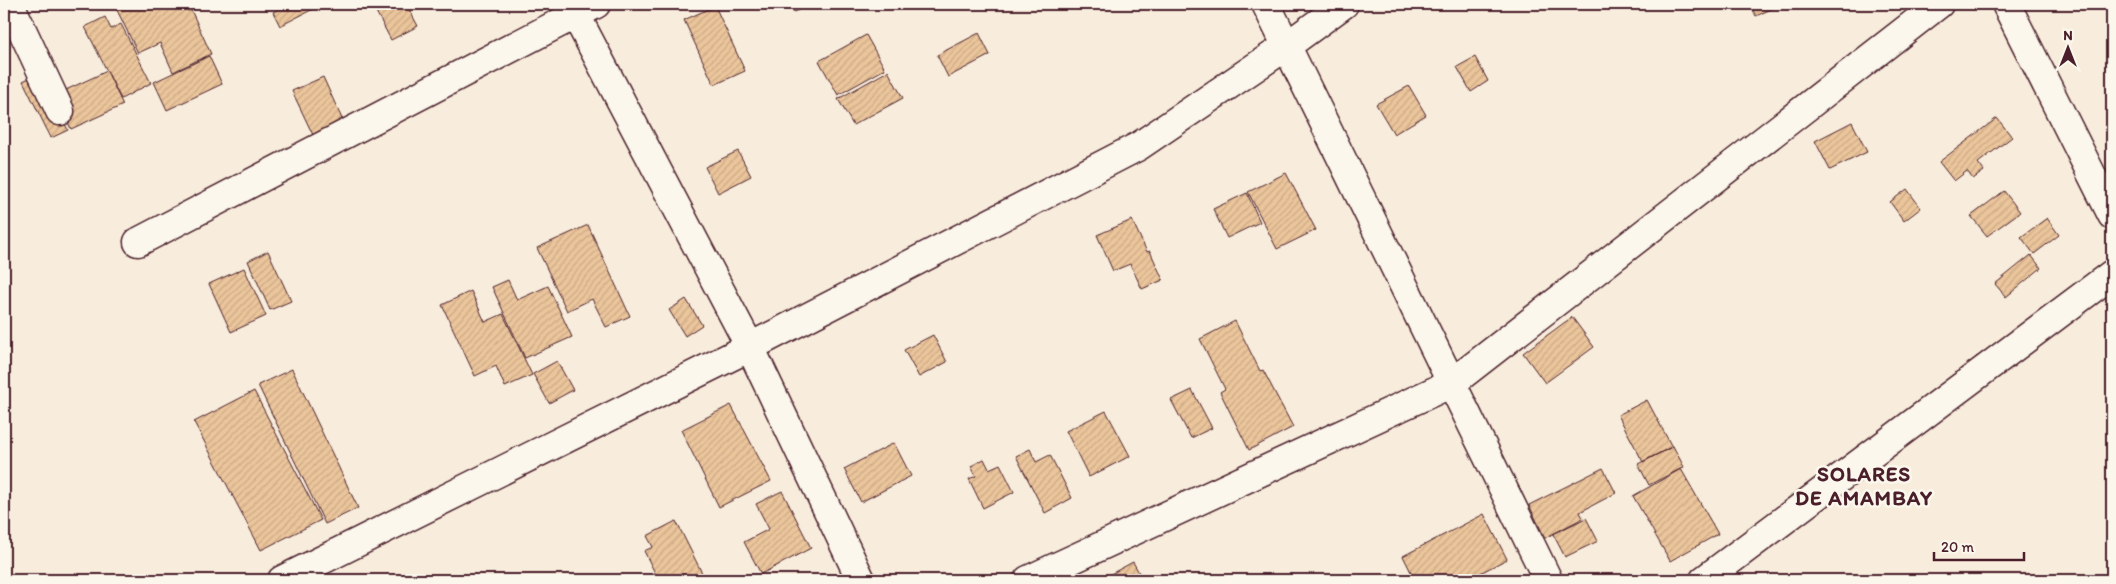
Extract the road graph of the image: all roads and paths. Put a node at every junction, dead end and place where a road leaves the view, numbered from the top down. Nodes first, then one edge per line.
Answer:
1 (10, 4) edge
2 (1266, 4) edge
3 (1344, 4) edge
4 (1938, 4) edge
5 (2006, 4) edge
6 (581, 7) edge
7 (1288, 45) junction
8 (60, 111) dead end
9 (2112, 215) edge
10 (138, 242) dead end
11 (2112, 274) edge
12 (750, 346) junction
13 (1452, 383) junction
14 (282, 580) edge
15 (861, 580) edge
16 (1028, 580) edge
17 (1548, 580) edge
18 (1704, 580) edge

1 - 8 street
2 - 7 street
3 - 7 street
4 - 13 street
5 - 9 street
6 - 10 street
6 - 12 street
7 - 12 street
7 - 13 street
11 - 18 street
12 - 14 street
12 - 15 street
13 - 16 street
13 - 17 street

